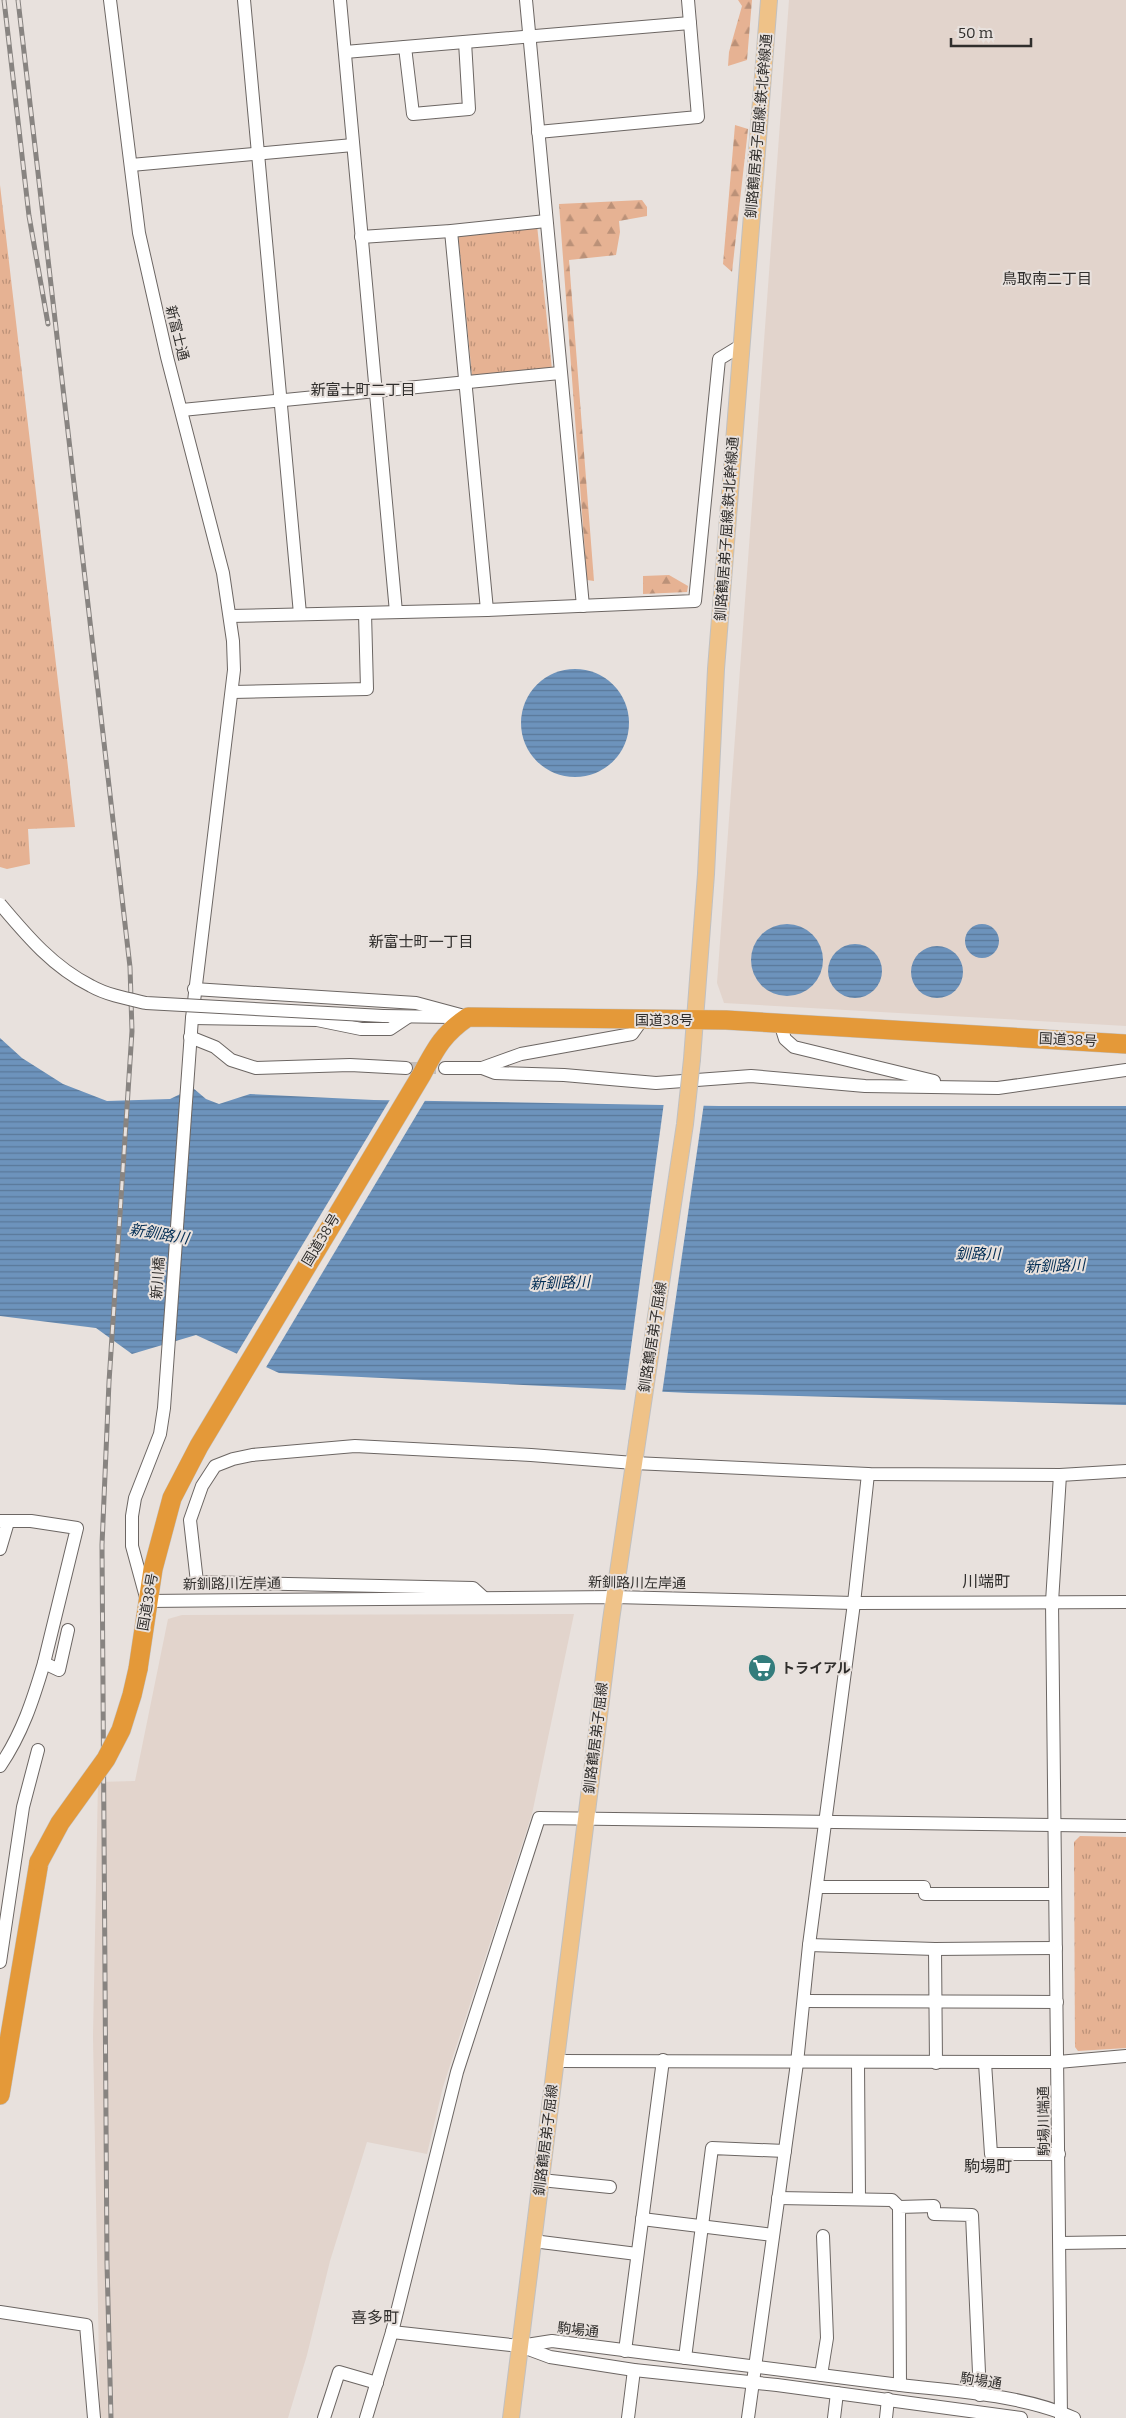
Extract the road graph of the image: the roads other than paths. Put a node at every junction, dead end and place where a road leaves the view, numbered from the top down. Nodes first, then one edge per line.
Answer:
1 (110, 0) edge
2 (244, 0) edge
3 (340, 0) edge
4 (526, 0) edge
5 (688, 0) edge
6 (770, 0) edge
7 (690, 23) junction
8 (529, 36) junction
9 (465, 42) junction
10 (405, 47) junction
11 (344, 52) junction
12 (538, 132) junction
13 (353, 145) junction
14 (257, 154) junction
15 (131, 165) junction
16 (546, 221) junction
17 (452, 231) junction
18 (360, 237) junction
19 (742, 345) junction
20 (560, 373) junction
21 (467, 381) junction
22 (376, 392) junction
23 (281, 401) junction
24 (182, 410) junction
25 (583, 606) junction
26 (488, 610) junction
27 (396, 612) junction
28 (365, 613) junction
29 (300, 614) junction
30 (230, 616) junction
31 (232, 692) junction
32 (0, 904) edge
33 (194, 989) junction
34 (408, 1017) junction
35 (468, 1017) junction
36 (192, 1018) junction
37 (695, 1019) junction
38 (642, 1020) junction
39 (780, 1024) junction
40 (190, 1036) junction
41 (1126, 1044) edge
42 (692, 1059) joint
43 (444, 1068) tunnel mouth
44 (482, 1068) junction
45 (1126, 1070) edge
46 (414, 1071) junction
47 (956, 1086) junction
48 (634, 1463) junction
49 (1126, 1471) edge
50 (868, 1474) junction
51 (1060, 1475) junction
52 (4, 1522) edge
53 (0, 1549) edge
54 (614, 1597) junction
55 (484, 1598) junction
56 (147, 1601) junction
57 (1052, 1602) junction
58 (1126, 1602) edge
59 (854, 1603) junction
60 (68, 1630) dead end
61 (44, 1664) junction
62 (38, 1750) dead end
63 (0, 1766) edge
64 (586, 1820) junction
65 (826, 1822) junction
66 (1056, 1824) junction
67 (1126, 1826) edge
68 (817, 1887) junction
69 (1055, 1894) junction
70 (2, 1940) edge
71 (810, 1945) junction
72 (1056, 1948) junction
73 (935, 1949) junction
74 (0, 1962) edge
75 (804, 2001) junction
76 (936, 2002) junction
77 (1057, 2002) junction
78 (1126, 2056) edge
79 (663, 2060) junction
80 (556, 2061) junction
81 (1058, 2062) junction
82 (797, 2063) junction
83 (858, 2063) junction
84 (936, 2063) junction
85 (985, 2063) junction
86 (0, 2095) edge
87 (784, 2151) junction
88 (1059, 2154) junction
89 (541, 2180) junction
90 (610, 2187) dead end
91 (778, 2198) junction
92 (859, 2199) junction
93 (899, 2207) junction
94 (642, 2219) junction
95 (703, 2226) junction
96 (773, 2236) junction
97 (823, 2236) dead end
98 (533, 2241) junction
99 (1126, 2242) edge
100 (1060, 2243) junction
101 (637, 2254) junction
102 (0, 2312) edge
103 (392, 2332) junction
104 (520, 2346) junction
105 (625, 2351) junction
106 (685, 2358) junction
107 (757, 2366) junction
108 (634, 2370) junction
109 (822, 2375) junction
110 (753, 2382) junction
111 (377, 2383) junction
112 (900, 2385) junction
113 (952, 2391) junction
114 (837, 2393) junction
115 (980, 2395) junction
116 (888, 2399) junction
117 (950, 2413) edge
118 (1061, 2415) edge
119 (94, 2418) edge
120 (324, 2418) edge
121 (366, 2418) edge
122 (511, 2418) edge
123 (628, 2418) edge
124 (748, 2418) edge
125 (834, 2418) edge
126 (886, 2418) edge
127 (1021, 2418) edge
128 (1074, 2418) edge

1 - 15 street, 新富士通
2 - 14 street
3 - 11 street
4 - 8 street
5 - 7 street
6 - 19 main road, 釧路鶴居弟子屈線:鉄北幹線通
7 - 8 street
7 - 12 street
8 - 9 street
8 - 12 street
9 - 10 street
9 - 10 street
10 - 11 street
11 - 13 street
12 - 16 street
13 - 14 street
13 - 18 street
14 - 15 street
14 - 23 street
15 - 24 street, 新富士通
16 - 17 street
16 - 20 street
17 - 18 street
17 - 21 street
18 - 22 street
19 - 25 street
19 - 37 main road, 釧路鶴居弟子屈線:鉄北幹線通
20 - 21 street
20 - 25 street
21 - 22 street
21 - 26 street
22 - 23 street
22 - 27 street
23 - 24 street
23 - 29 street
24 - 30 street, 新富士通
25 - 26 street
26 - 27 street
27 - 28 street
28 - 29 street
28 - 31 street
29 - 30 street
30 - 31 street, 新富士通
31 - 33 street, 新富士通
32 - 34 street, bridge
33 - 35 street
33 - 36 street, 新川橋
34 - 35 street
34 - 36 street
35 - 38 highway, 国道38号
35 - 46 highway, 国道38号
36 - 40 street, 新川橋
37 - 38 highway, 国道38号
37 - 39 highway, 国道38号
37 - 42 main road, 釧路鶴居弟子屈線:鉄北幹線通
38 - 44 street
39 - 41 highway, 国道38号
39 - 47 street
40 - 46 street
40 - 56 street, 新川橋
42 - 48 main road, 釧路鶴居弟子屈線, bridge
43 - 44 street
44 - 47 street
45 - 47 street
46 - 56 highway, 国道38号
48 - 50 street
48 - 54 main road, 釧路鶴居弟子屈線
48 - 55 street
49 - 51 street
50 - 51 street
50 - 59 street
51 - 57 street, 駒場川端通
52 - 53 street
52 - 61 street
54 - 55 street, 新釧路川左岸通
54 - 59 street, 新釧路川左岸通
54 - 64 main road, 釧路鶴居弟子屈線
55 - 56 street, 新釧路川左岸通
56 - 86 highway, 国道38号, bridge
57 - 58 street, 新釧路川左岸通
57 - 59 street, 新釧路川左岸通
57 - 66 street, 駒場川端通
59 - 65 street
60 - 61 street
61 - 63 street
62 - 70 street
64 - 65 street
64 - 80 main road, 釧路鶴居弟子屈線
64 - 103 street
65 - 66 street
65 - 68 street
66 - 67 street
66 - 69 street, 駒場川端通
68 - 69 street
68 - 71 street
69 - 72 street, 駒場川端通
70 - 74 street
71 - 73 street
71 - 75 street
72 - 73 street
72 - 77 street, 駒場川端通
73 - 76 street
75 - 76 street
75 - 82 street
76 - 77 street
76 - 84 street
77 - 81 street, 駒場川端通
78 - 81 street
79 - 80 street
79 - 82 street
79 - 94 street
80 - 89 main road, 釧路鶴居弟子屈線
81 - 85 street
81 - 88 street, 駒場川端通
82 - 83 street
82 - 87 street
83 - 84 street
83 - 92 street
84 - 85 street
85 - 88 street
87 - 91 street
87 - 95 street
88 - 100 street, 駒場川端通
89 - 90 street
89 - 98 main road, 釧路鶴居弟子屈線
91 - 92 street
91 - 96 street
92 - 93 street
93 - 112 street
93 - 115 street
94 - 95 street
94 - 101 street
95 - 96 street
95 - 106 street
96 - 107 street
97 - 109 street
98 - 101 street
98 - 104 main road, 釧路鶴居弟子屈線
99 - 100 street
100 - 118 street, 駒場川端通
101 - 105 street
102 - 119 street
103 - 104 street
103 - 111 street
104 - 105 street, 駒場通
104 - 108 street
104 - 122 main road, 釧路鶴居弟子屈線
105 - 106 street, 駒場通
106 - 107 street, 駒場通
107 - 109 street, 駒場通
107 - 110 street
108 - 110 street
108 - 123 street
109 - 112 street, 駒場通
110 - 114 street
110 - 124 street
111 - 120 street
111 - 121 street
112 - 113 street, 駒場通
113 - 115 street, 駒場通
113 - 117 street
114 - 116 street
114 - 125 street
115 - 118 street, 駒場通
116 - 117 street
116 - 126 street
117 - 127 street
118 - 128 street, 駒場通

